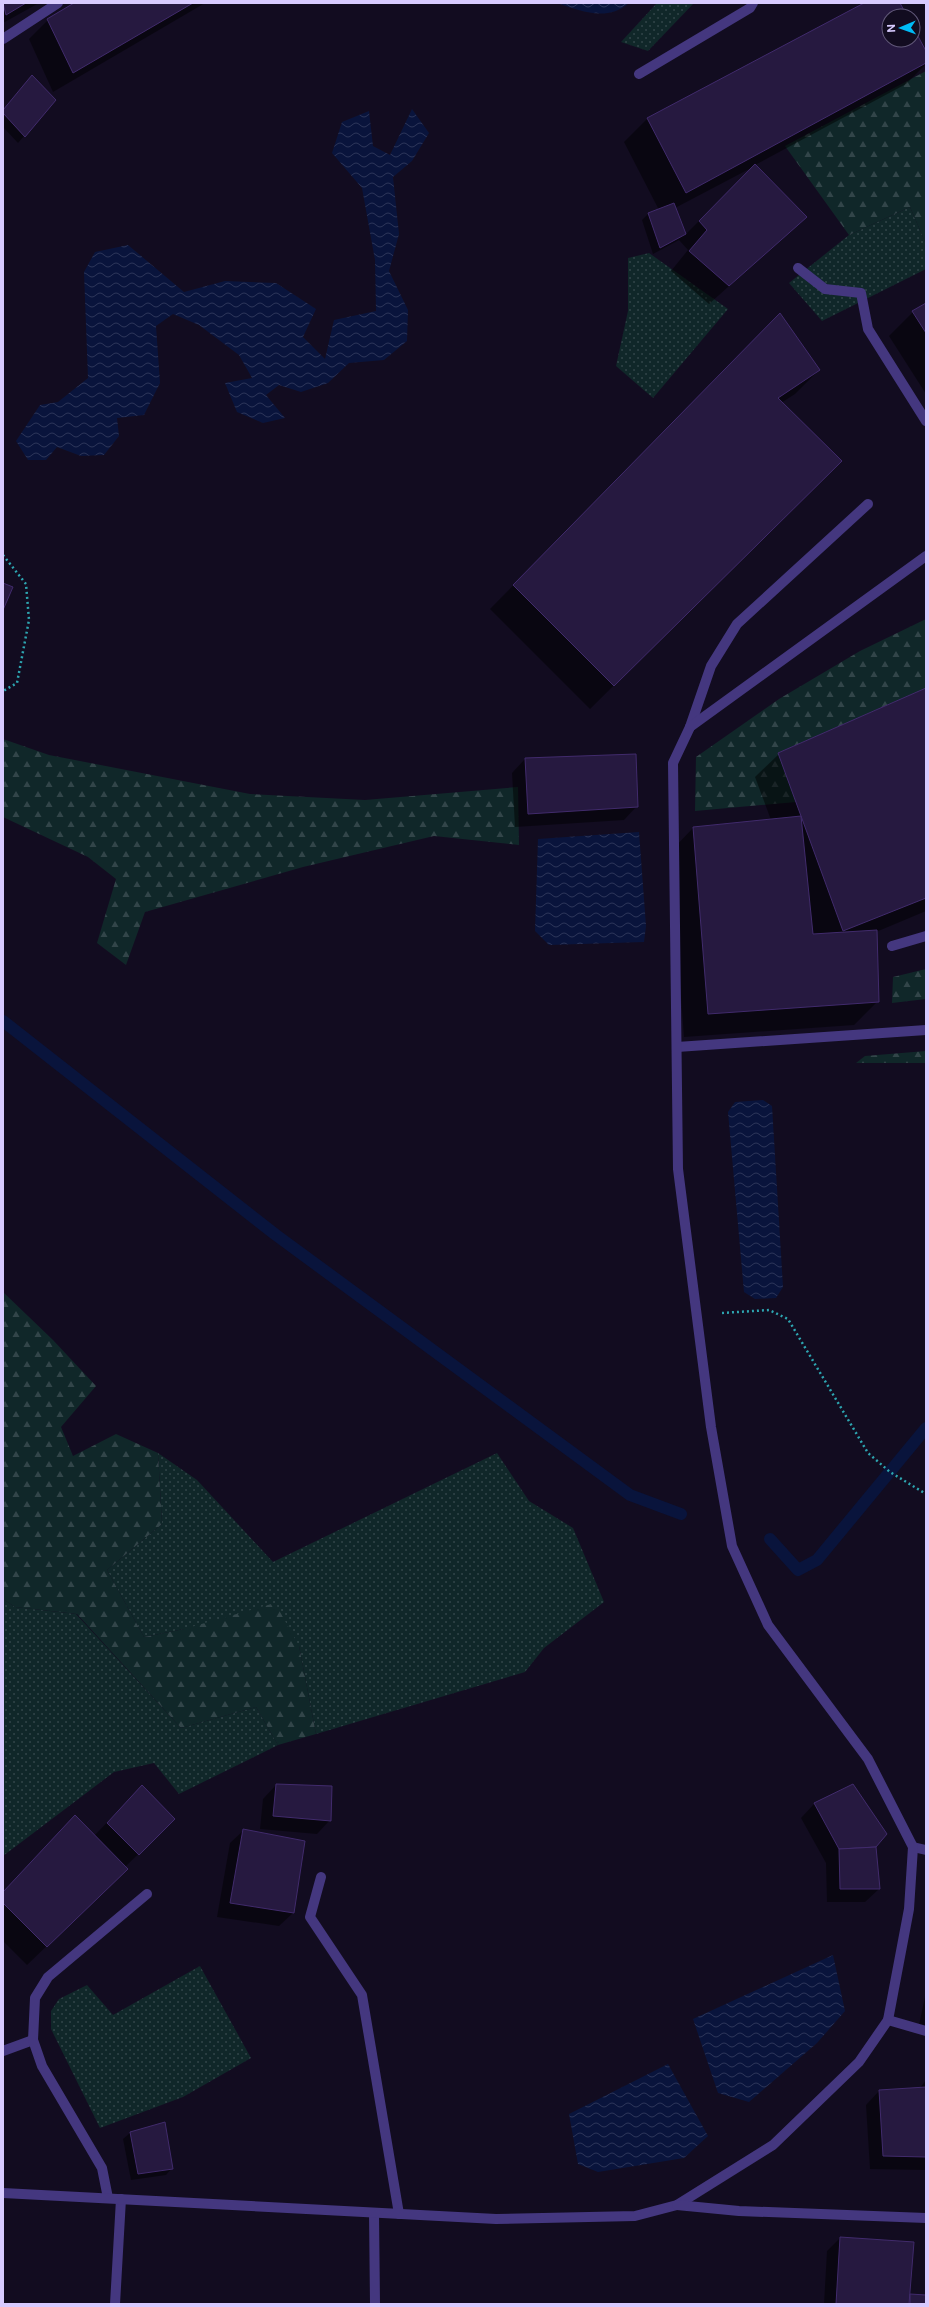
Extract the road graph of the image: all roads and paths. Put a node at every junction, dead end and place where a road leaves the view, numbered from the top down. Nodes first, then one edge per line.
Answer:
1 (58, 3) edge
2 (753, 3) edge
3 (3, 39) edge
4 (639, 74) dead end
5 (798, 268) dead end
6 (926, 421) edge
7 (868, 504) dead end
8 (3, 555) edge
9 (926, 556) edge
10 (3, 691) edge
11 (690, 727) junction
12 (926, 936) edge
13 (892, 946) dead end
14 (926, 1030) edge
15 (677, 1047) junction
16 (696, 1314) junction
17 (926, 1494) edge
18 (913, 1847) junction
19 (926, 1850) edge
20 (321, 1877) dead end
21 (147, 1894) dead end
22 (888, 2020) junction
23 (926, 2031) edge
24 (33, 2040) junction
25 (3, 2051) edge
26 (3, 2192) edge
27 (108, 2198) junction
28 (121, 2199) junction
29 (677, 2205) junction
30 (374, 2213) junction
31 (399, 2214) junction
32 (926, 2218) edge
33 (115, 2304) edge
34 (375, 2304) edge

1 - 3 street
2 - 4 street
5 - 6 street
7 - 11 street
8 - 10 path
9 - 11 street
11 - 15 street
12 - 13 street
14 - 15 street
15 - 16 street
16 - 17 path
16 - 18 street
18 - 19 street
18 - 22 street
20 - 31 street
21 - 24 street
22 - 23 street
22 - 29 street
24 - 25 street
24 - 27 street
26 - 27 street
27 - 28 street
28 - 30 street
28 - 33 street
29 - 31 street
29 - 32 street
30 - 31 street
30 - 34 street

